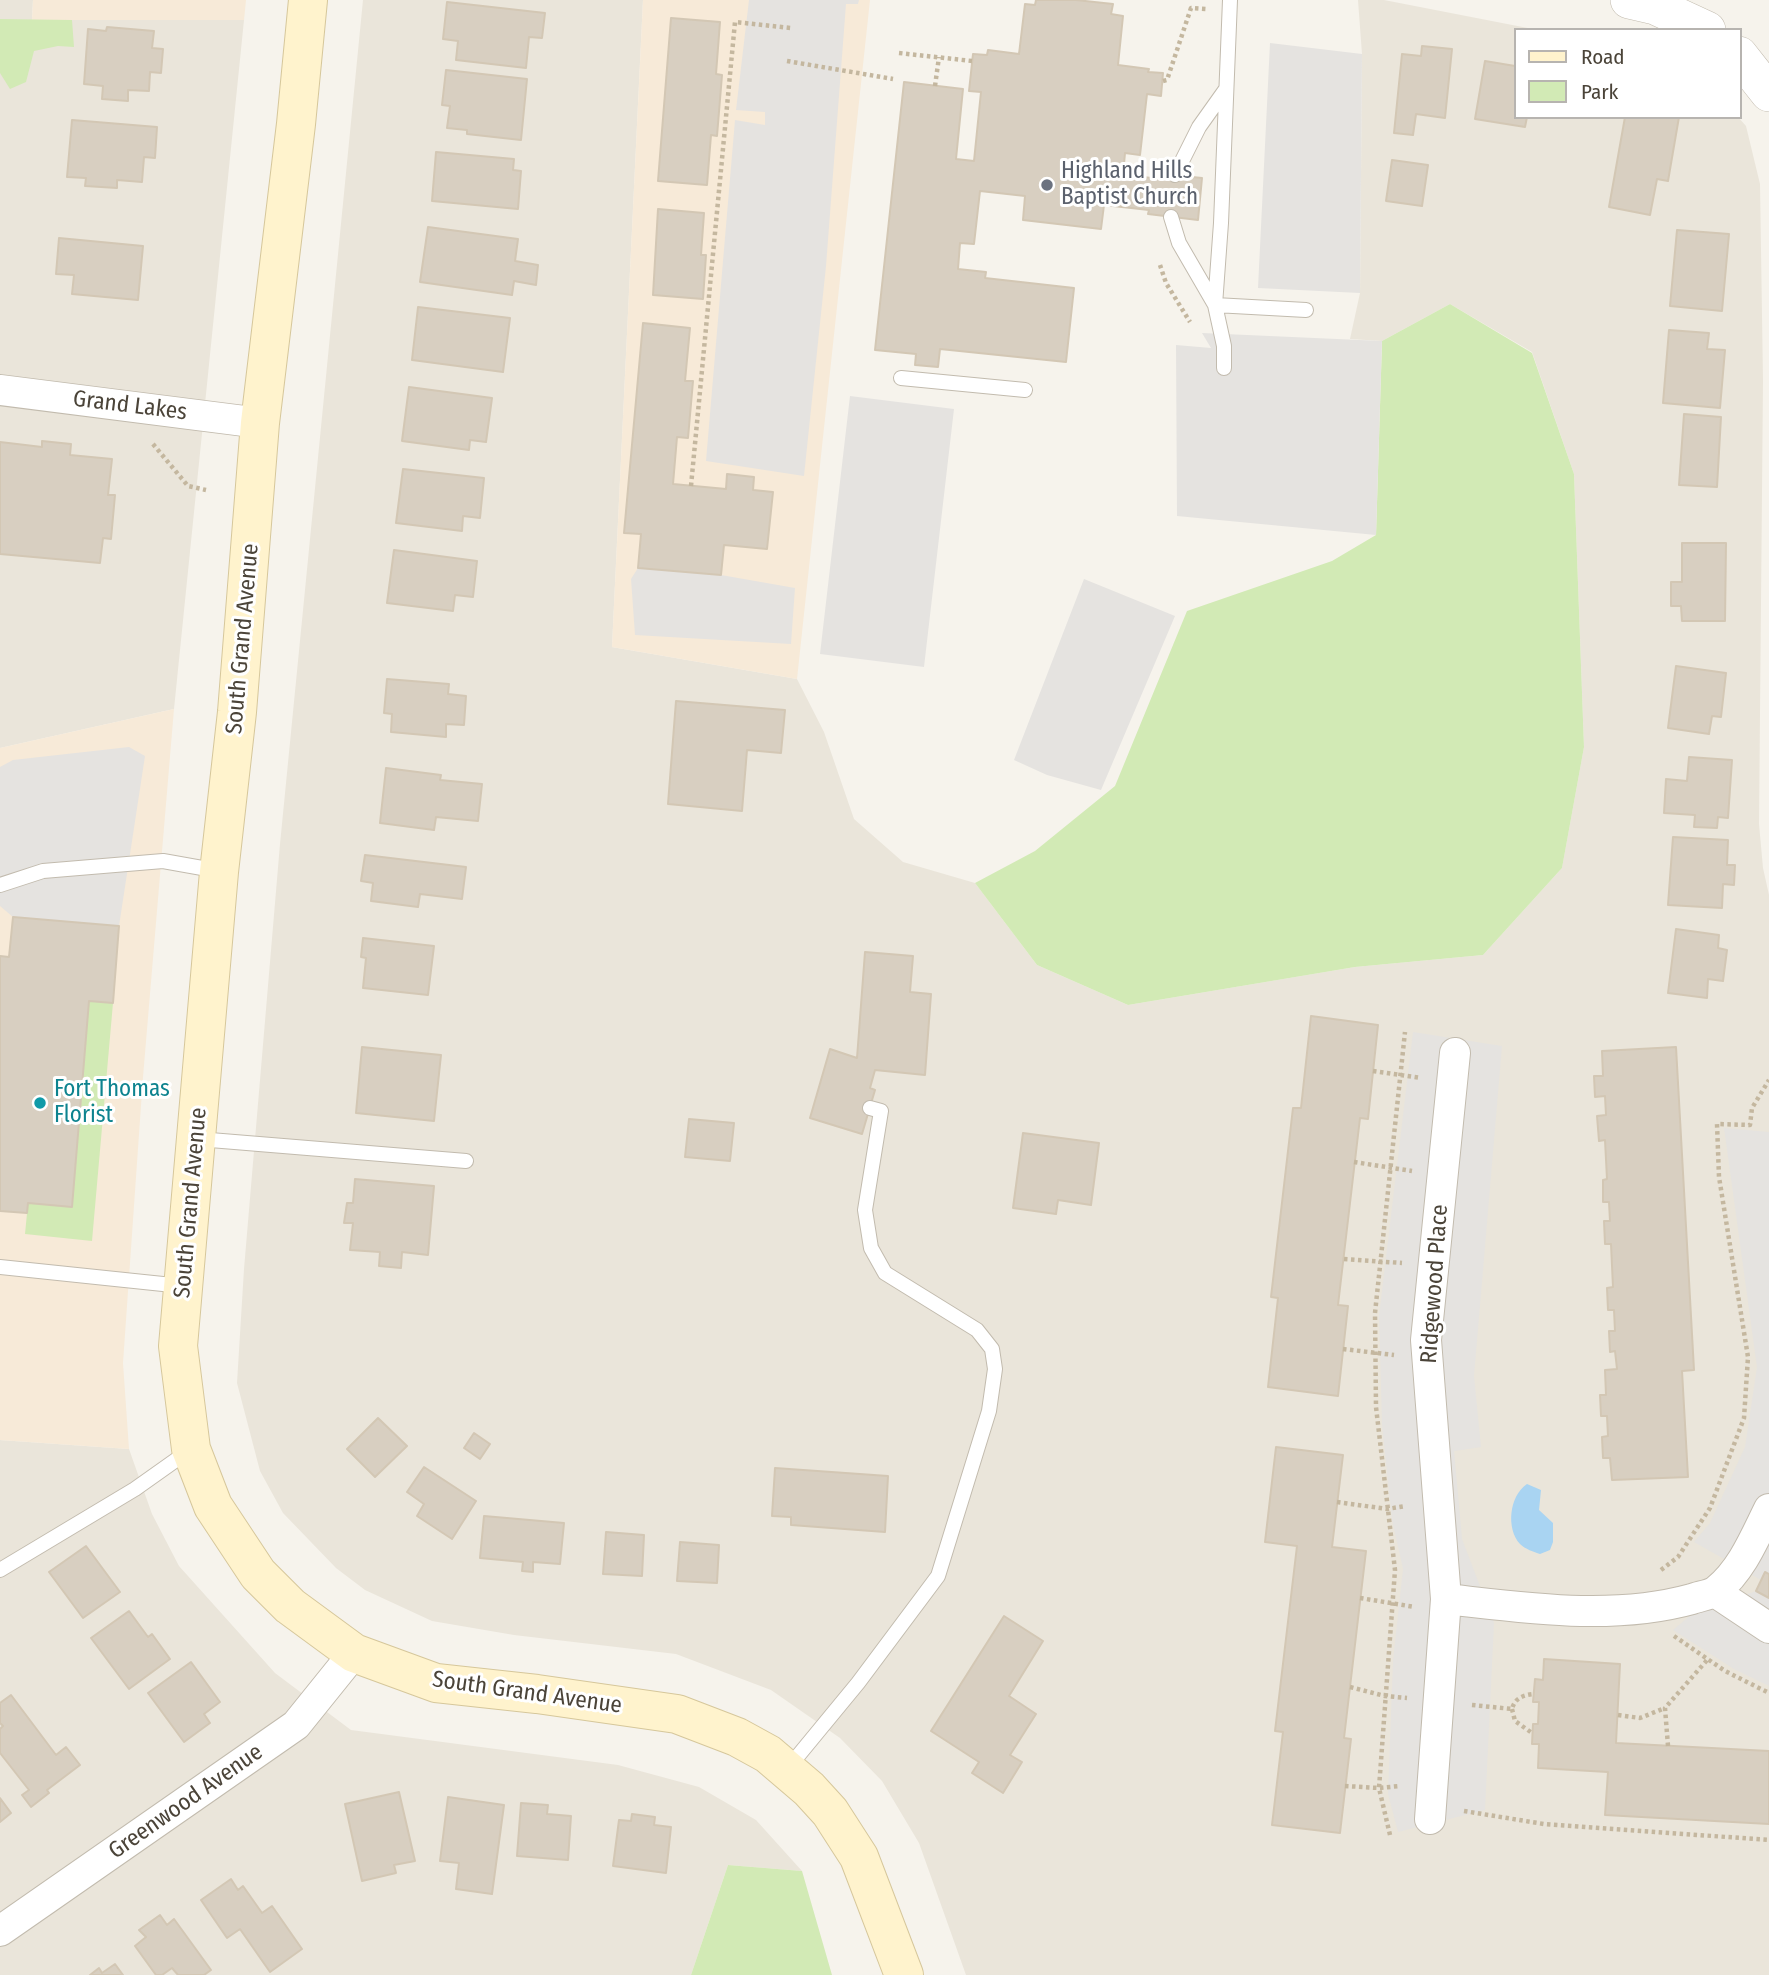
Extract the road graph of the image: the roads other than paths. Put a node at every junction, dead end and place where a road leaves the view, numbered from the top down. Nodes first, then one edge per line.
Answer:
1 (307, 0) edge
2 (1230, 0) edge
3 (1629, 0) edge
4 (1703, 28) edge
5 (1741, 58) edge
6 (1227, 88) junction
7 (1769, 93) edge
8 (1175, 175) dead end
9 (1171, 216) dead end
10 (1215, 305) junction
11 (1306, 310) dead end
12 (1224, 368) dead end
13 (901, 379) dead end
14 (0, 390) edge
15 (1024, 390) dead end
16 (260, 423) junction
17 (219, 872) junction
18 (0, 885) edge
19 (1455, 1053) dead end
20 (870, 1108) dead end
21 (198, 1139) junction
22 (466, 1161) dead end
23 (0, 1267) edge
24 (183, 1286) junction
25 (191, 1449) junction
26 (1769, 1509) edge
27 (0, 1570) edge
28 (1714, 1592) junction
29 (1446, 1606) junction
30 (1769, 1629) edge
31 (354, 1653) junction
32 (787, 1769) junction
33 (1430, 1819) road end
34 (0, 1931) edge
35 (904, 1975) edge

1 - 16 main road, South Grand Avenue
2 - 6 lane
3 - 4 street
5 - 7 street
6 - 8 lane
6 - 10 lane
9 - 10 lane
10 - 11 lane
10 - 12 lane
13 - 15 lane
14 - 16 street, Grand Lakes
16 - 17 main road, South Grand Avenue
17 - 18 lane
17 - 21 main road, South Grand Avenue
19 - 29 street, Ridgewood Place
20 - 32 lane
21 - 22 lane
21 - 24 main road, South Grand Avenue
23 - 24 lane
24 - 25 main road, South Grand Avenue
25 - 27 lane
25 - 31 main road, South Grand Avenue
26 - 28 street
28 - 29 street
28 - 30 street
29 - 33 street, Ridgewood Place
31 - 32 main road, South Grand Avenue
31 - 34 street, Greenwood Avenue
32 - 35 main road, South Grand Avenue

